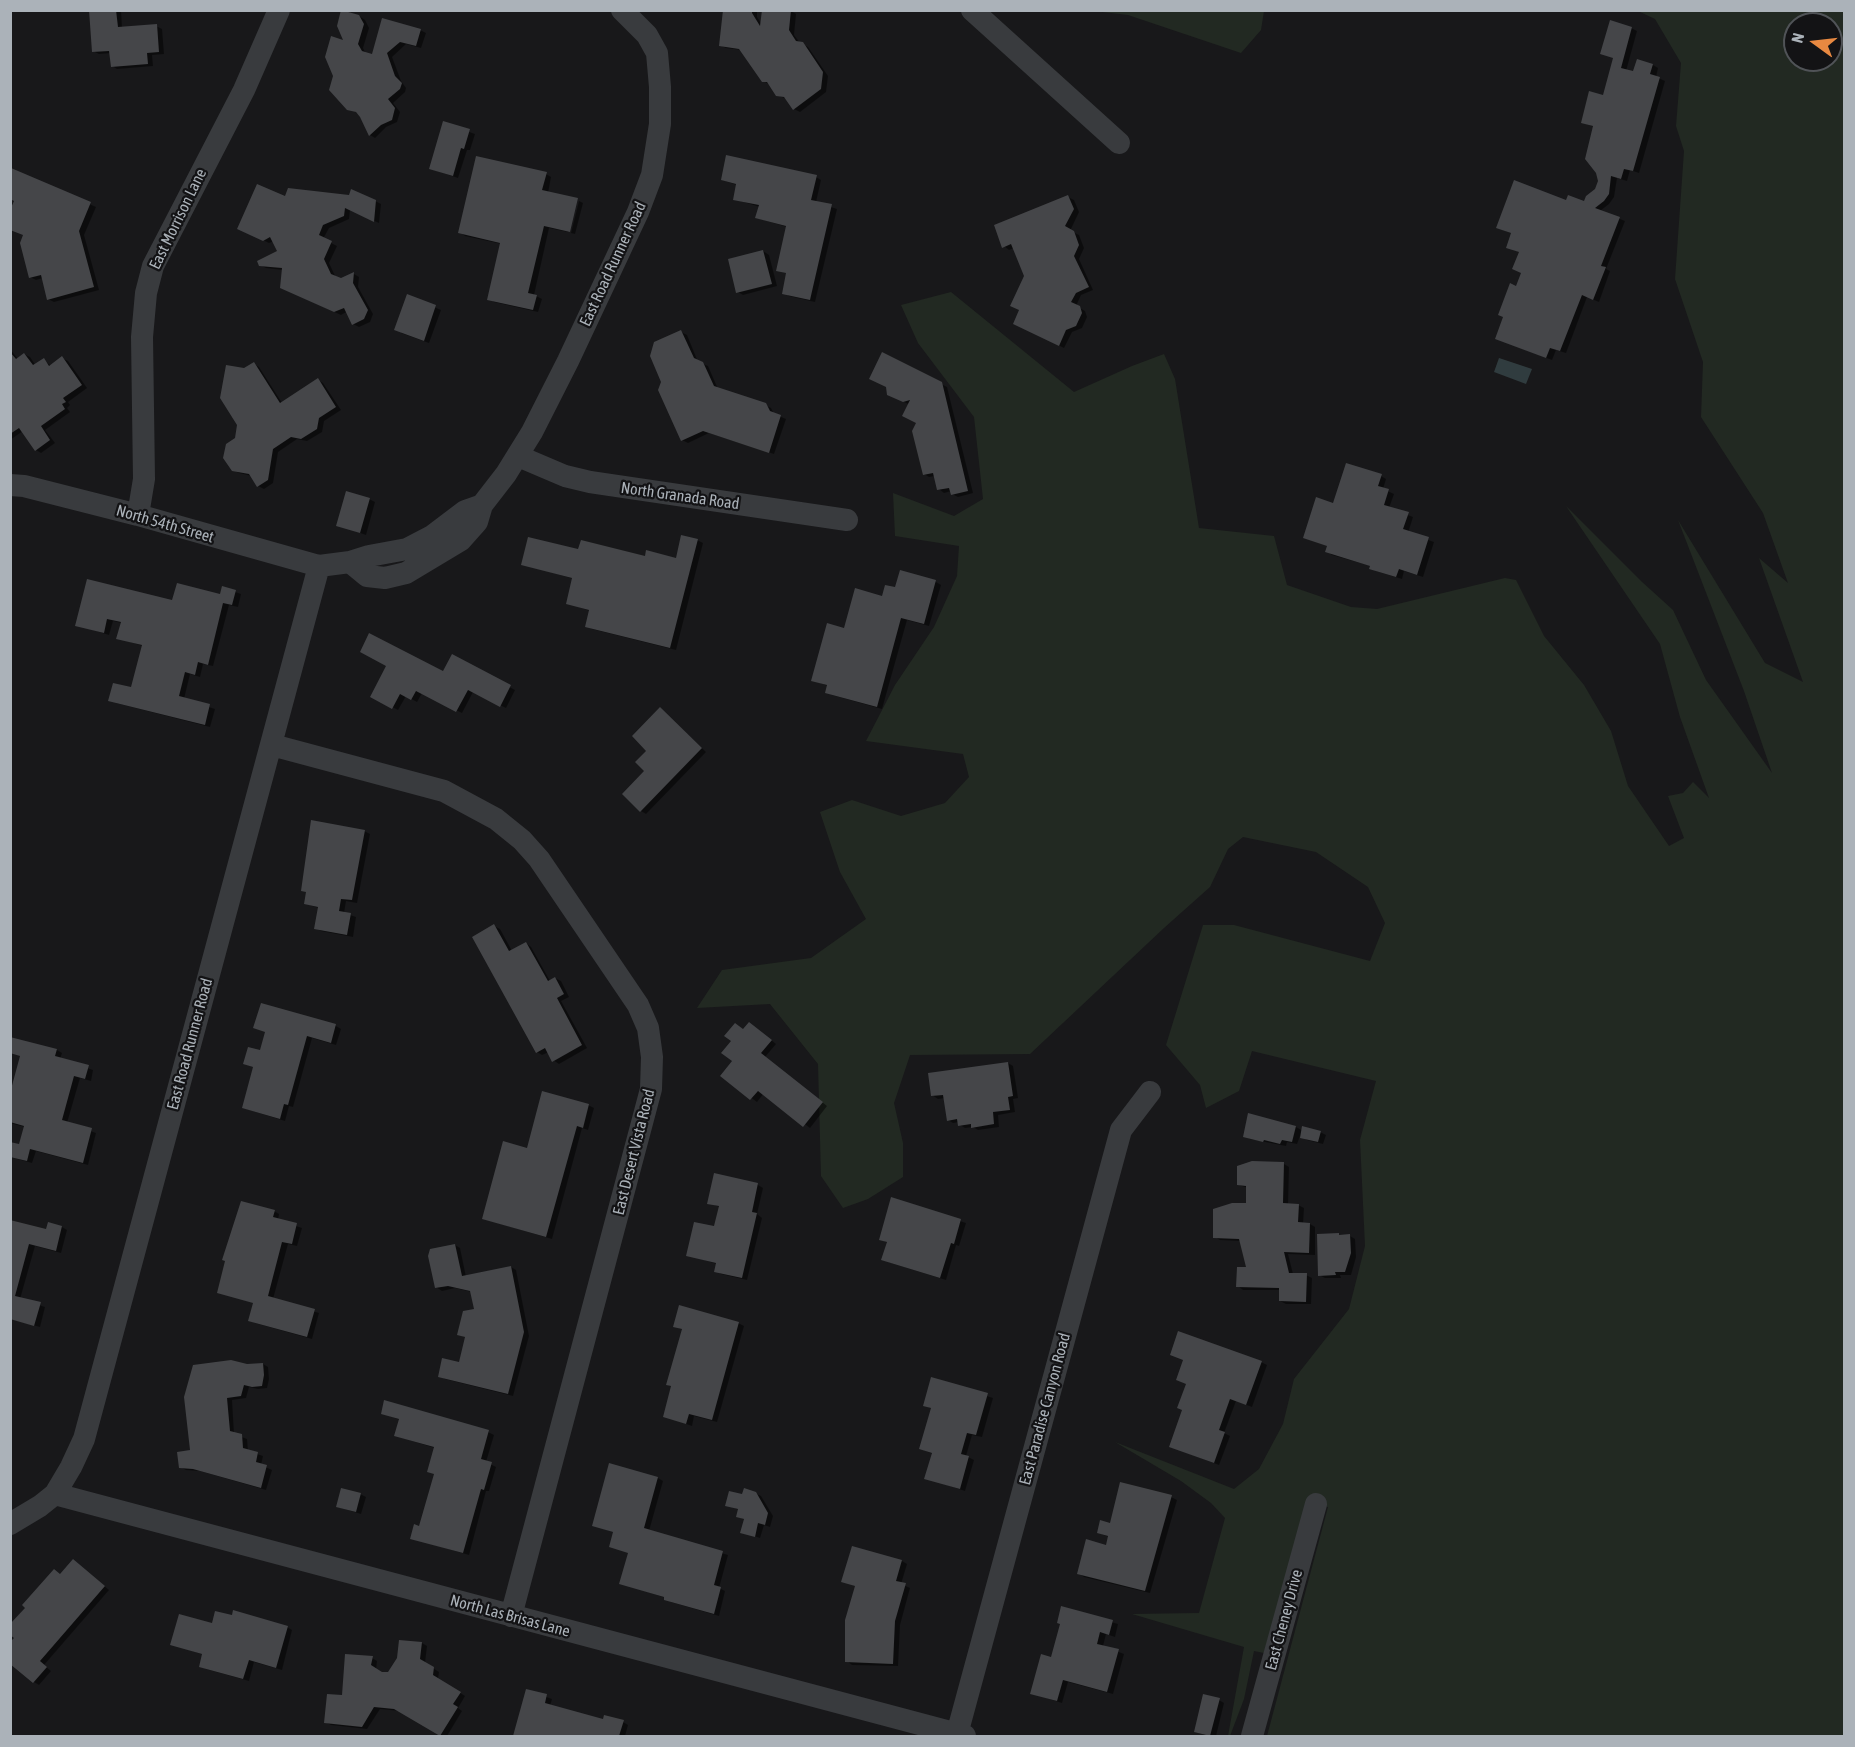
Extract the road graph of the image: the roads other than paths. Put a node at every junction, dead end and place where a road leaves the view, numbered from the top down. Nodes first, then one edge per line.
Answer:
1 (279, 10) edge
2 (622, 10) edge
3 (972, 10) edge
4 (1119, 143) dead end
5 (518, 456) junction
6 (10, 485) edge
7 (138, 515) junction
8 (847, 520) dead end
9 (319, 566) junction
10 (272, 745) junction
11 (1150, 1092) dead end
12 (55, 1494) junction
13 (1316, 1504) dead end
14 (10, 1524) edge
15 (511, 1616) junction
16 (961, 1735) edge
17 (1252, 1737) edge

1 - 7 street, East Morrison Lane
2 - 5 street, East Road Runner Road
3 - 4 street
5 - 8 street, North Granada Road
5 - 9 street, East Road Runner Road
6 - 7 street, North 54th Street
7 - 9 street, North 54th Street
9 - 10 street, East Road Runner Road
10 - 12 street, East Road Runner Road
10 - 15 street, East Desert Vista Road
11 - 16 street, East Paradise Canyon Road
12 - 14 street, East Road Runner Road
12 - 15 street, North Las Brisas Lane
13 - 17 street, East Cheney Drive
15 - 16 street, North Las Brisas Lane

